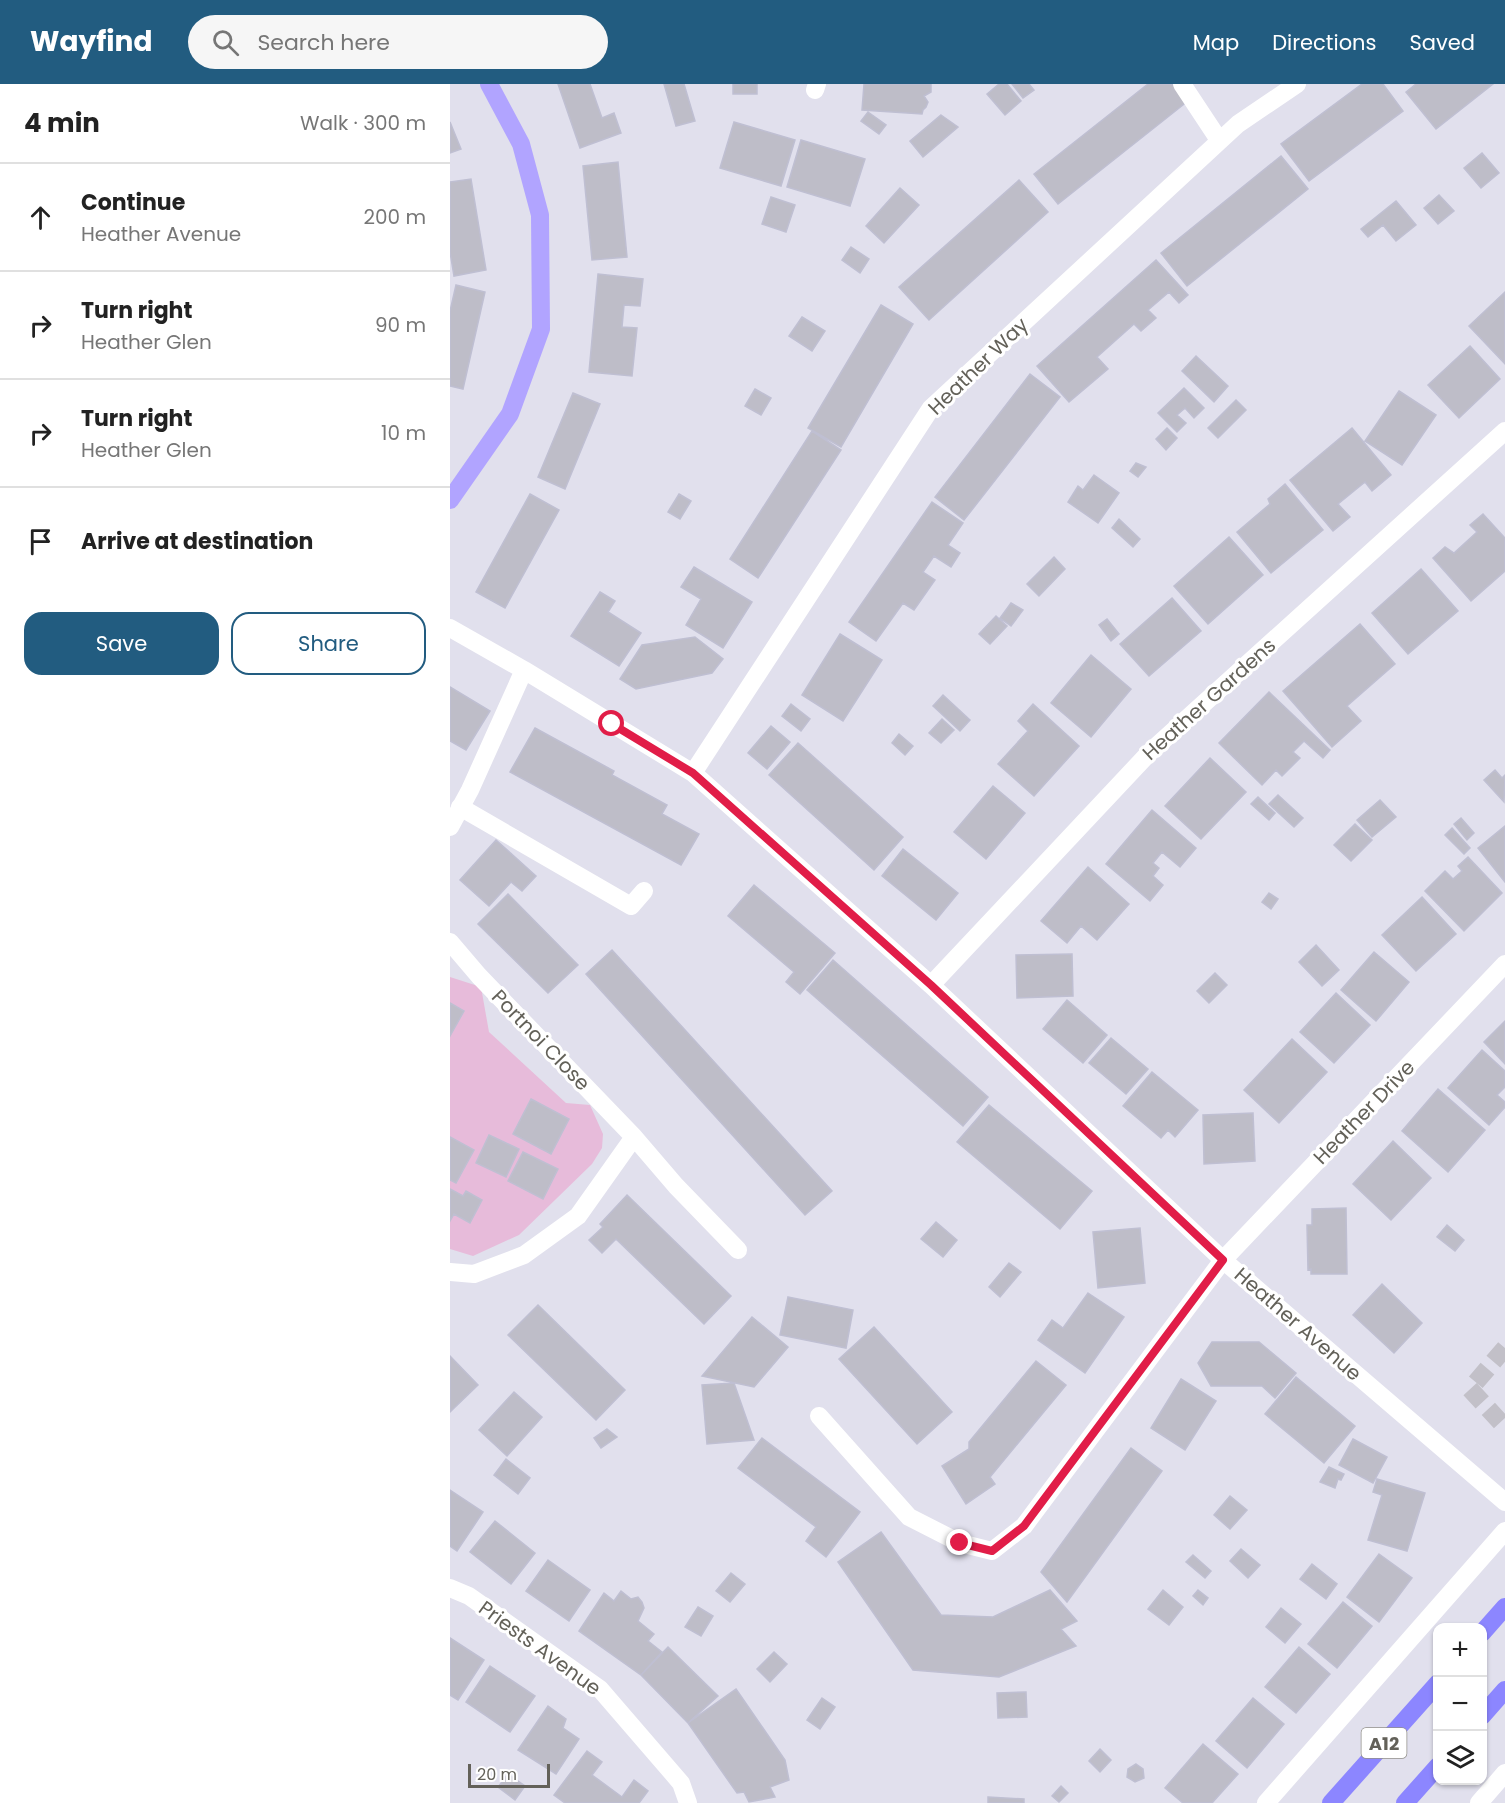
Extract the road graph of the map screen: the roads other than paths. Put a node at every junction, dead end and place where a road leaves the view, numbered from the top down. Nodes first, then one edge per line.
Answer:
1 (489, 84) edge
2 (1182, 84) edge
3 (1297, 84) edge
4 (1220, 140) junction
5 (1505, 431) edge
6 (450, 500) edge
7 (450, 628) edge
8 (524, 670) junction
9 (693, 773) junction
10 (460, 807) junction
11 (450, 827) edge
12 (644, 891) dead end
13 (450, 942) edge
14 (1505, 964) edge
15 (931, 985) junction
16 (634, 1137) junction
17 (738, 1250) dead end
18 (1223, 1260) junction
19 (450, 1272) edge
20 (819, 1416) dead end
21 (1505, 1502) edge
22 (1505, 1531) edge
23 (450, 1588) edge
24 (1505, 1607) edge
25 (1487, 1627) edge
26 (1433, 1688) edge
27 (1505, 1690) edge
28 (1487, 1710) edge
29 (1433, 1771) edge
30 (1505, 1773) edge
31 (688, 1803) edge
32 (1266, 1803) edge
33 (1331, 1803) edge
34 (1405, 1803) edge
35 (1479, 1803) edge

1 - 6 main road
2 - 4 street
3 - 4 street, Heather Way
4 - 9 street, Heather Way
5 - 15 street, Heather Gardens
7 - 8 street, Heather Avenue
8 - 9 street, Heather Avenue
8 - 10 street
9 - 15 street, Heather Avenue
10 - 11 street
10 - 12 street
13 - 16 street, Portnoi Close
14 - 18 street, Heather Drive
15 - 18 street, Heather Avenue
16 - 17 street, Portnoi Close
16 - 19 street
18 - 20 street, Heather Drive
18 - 21 street, Heather Avenue
22 - 32 street
23 - 31 street, Priests Avenue
24 - 25 highway
26 - 33 highway, A12
27 - 28 highway
29 - 34 highway, A12
30 - 35 street

